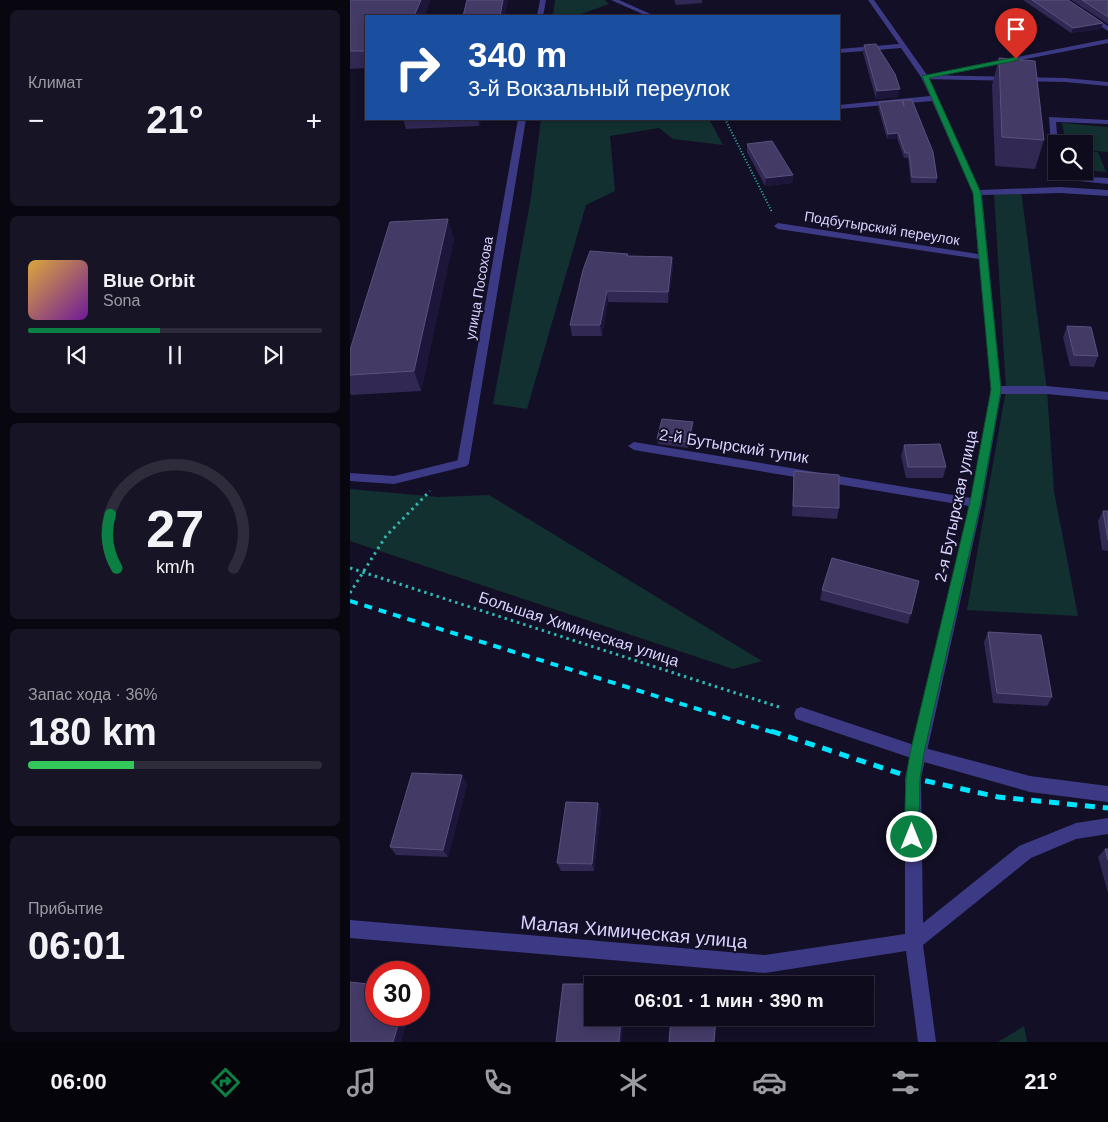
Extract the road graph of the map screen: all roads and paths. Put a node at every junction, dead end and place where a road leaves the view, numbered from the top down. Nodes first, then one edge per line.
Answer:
1 (542, 0) edge
2 (614, 0) edge
3 (871, 0) edge
4 (1064, 0) edge
5 (540, 15) edge
6 (650, 15) edge
7 (1108, 29) edge
8 (1108, 41) edge
9 (903, 46) junction
10 (840, 52) edge
11 (925, 76) junction
12 (1108, 84) edge
13 (935, 98) junction
14 (840, 107) edge
15 (522, 120) edge
16 (725, 120) edge
17 (1108, 122) edge
18 (1053, 135) edge
19 (1093, 178) edge
20 (1059, 180) edge
21 (1108, 180) edge
22 (1060, 190) junction
23 (977, 193) junction
24 (1108, 193) edge
25 (778, 226) joint
26 (982, 257) junction
27 (996, 390) junction
28 (1108, 396) edge
29 (634, 446) dead end
30 (350, 478) edge
31 (433, 488) dead end
32 (976, 502) junction
33 (350, 568) edge
34 (363, 572) junction
35 (350, 593) edge
36 (801, 714) joint
37 (917, 753) junction
38 (1108, 794) edge
39 (1108, 826) edge
40 (350, 929) edge
41 (914, 941) junction
42 (927, 1042) edge

1 - 5 street
2 - 6 street
3 - 9 street, 2-я Бутырская улица
4 - 7 street
8 - 11 street
9 - 10 street
9 - 11 street, 2-я Бутырская улица
11 - 12 street
11 - 13 street, 2-я Бутырская улица
13 - 14 street
13 - 23 street, 2-я Бутырская улица
15 - 30 street, улица Посохова
16 - 25 path
17 - 18 street
19 - 21 street
20 - 22 street
22 - 23 street
22 - 24 street
23 - 26 street, 2-я Бутырская улица
25 - 26 street, Подбутырский переулок
26 - 27 street, 2-я Бутырская улица
27 - 28 street
27 - 32 street, 2-я Бутырская улица
29 - 32 street, 2-й Бутырский тупик
31 - 34 path
32 - 37 street, 2-я Бутырская улица
33 - 34 path, Большая Химическая улица
34 - 35 path
34 - 36 path, Большая Химическая улица
36 - 37 street
37 - 38 street
37 - 41 street, 2-я Бутырская улица
39 - 41 street
40 - 41 street, Малая Химическая улица
41 - 42 street, 2-я Бутырская улица

